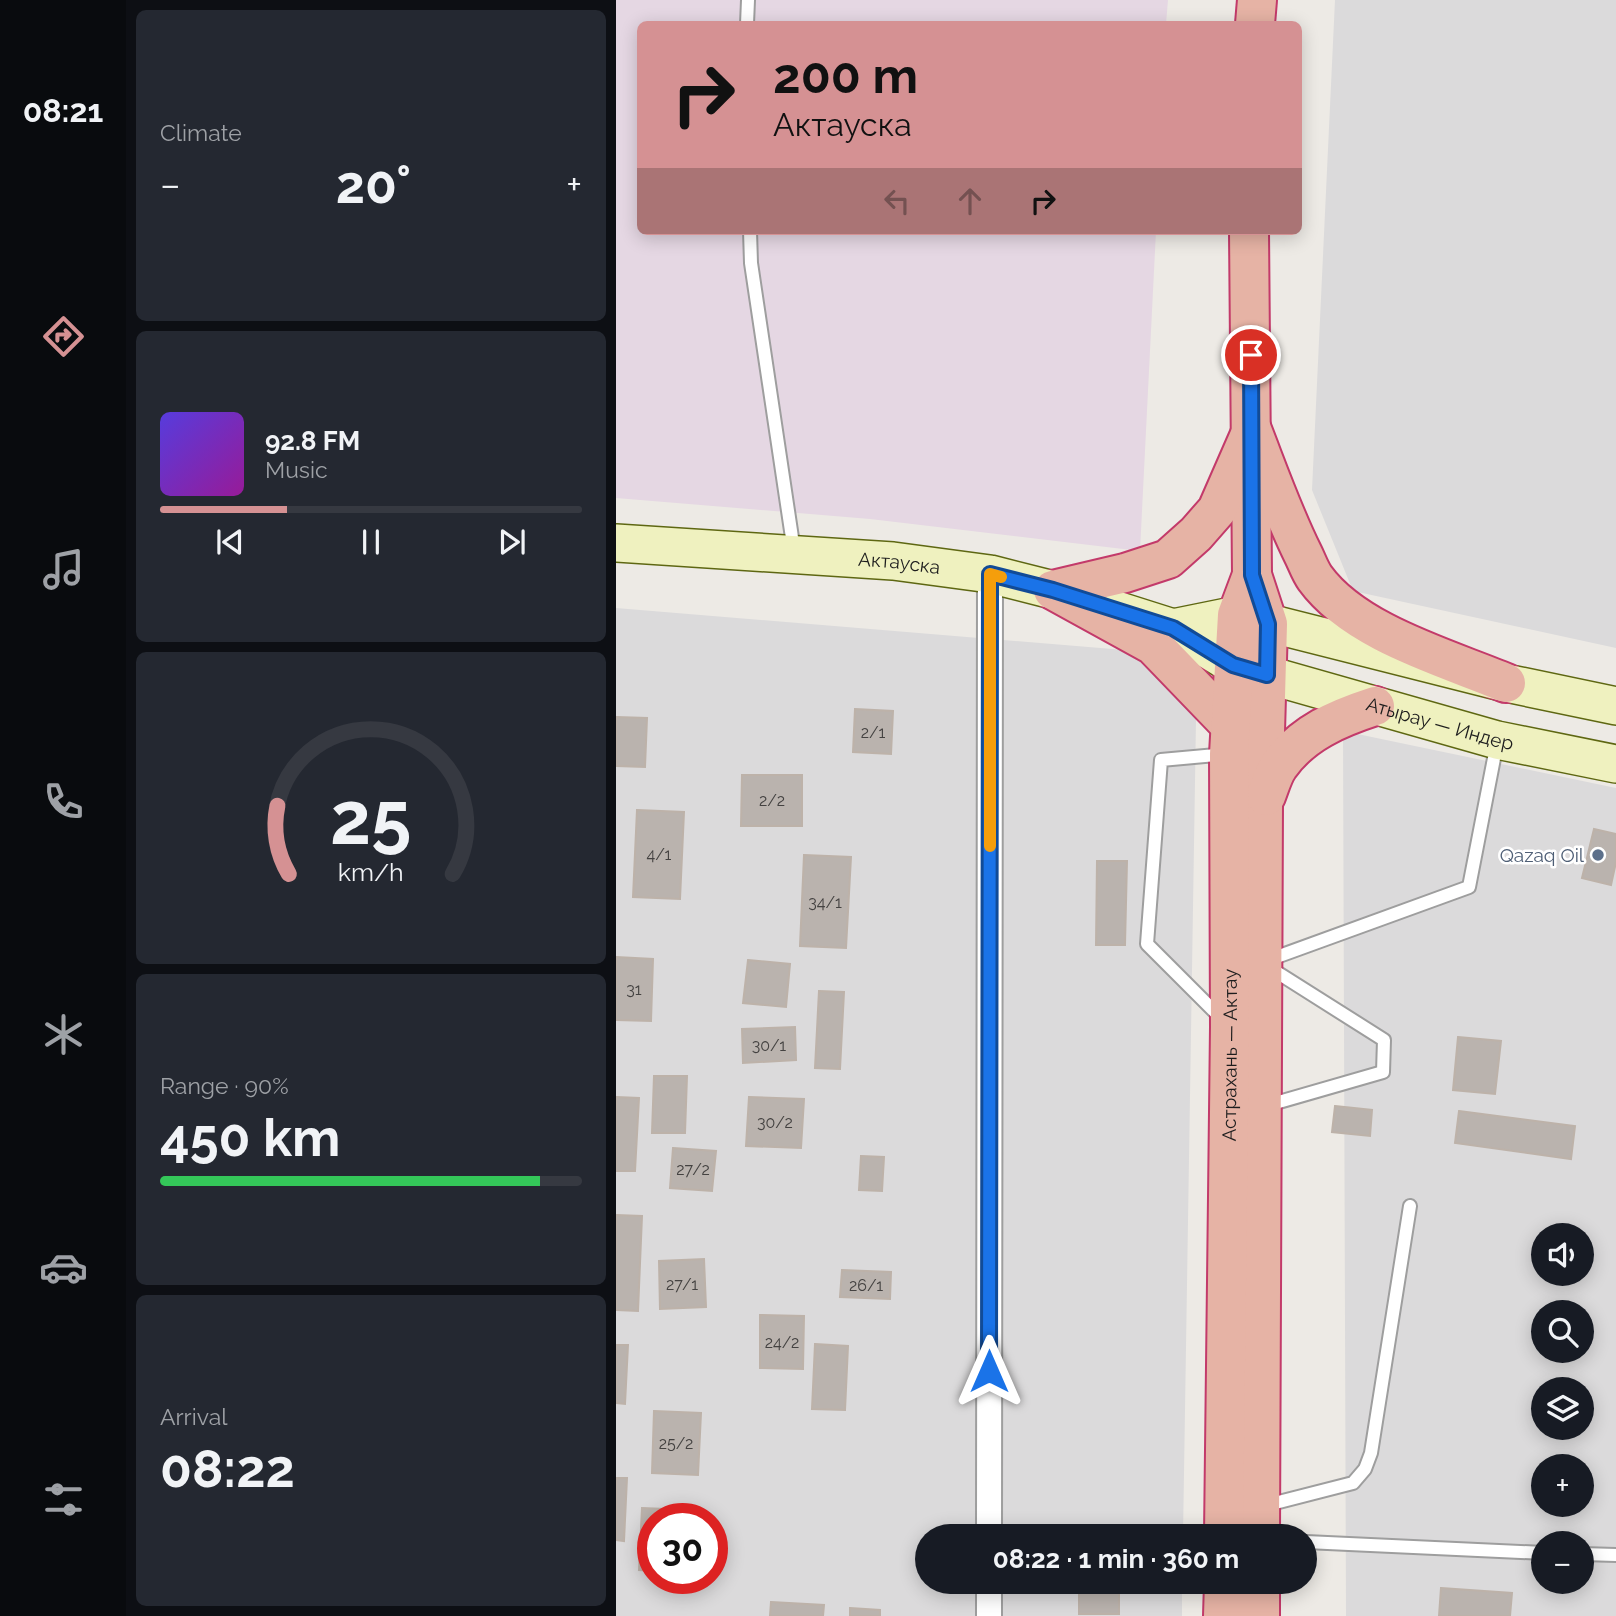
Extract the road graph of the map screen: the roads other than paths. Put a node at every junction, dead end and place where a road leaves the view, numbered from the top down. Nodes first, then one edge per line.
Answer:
1 (748, 0) edge
2 (1256, 0) edge
3 (747, 21) edge
4 (1255, 21) edge
5 (750, 235) edge
6 (1249, 235) edge
7 (1252, 430) junction
8 (616, 543) edge
9 (795, 554) junction
10 (990, 574) junction
11 (1053, 590) junction
12 (1253, 620) junction
13 (1173, 628) junction
14 (1250, 670) junction
15 (1506, 683) junction
16 (1375, 706) junction
17 (1616, 706) edge
18 (1230, 740) junction
19 (1497, 740) junction
20 (1616, 764) edge
21 (1262, 804) junction
22 (1262, 963) junction
23 (1230, 1027) junction
24 (1261, 1107) junction
25 (1410, 1206) dead end
26 (1260, 1522) edge
27 (989, 1524) edge
28 (1224, 1524) edge
29 (1317, 1543) edge
30 (1531, 1552) edge
31 (1594, 1554) edge
32 (1616, 1555) edge
33 (989, 1594) edge
34 (1224, 1594) edge
35 (1260, 1594) edge
36 (989, 1616) edge
37 (1223, 1616) edge
38 (1259, 1616) edge

1 - 3 lane
2 - 4 highway
5 - 9 lane
6 - 7 highway, Астрахань — Актау
7 - 11 highway
7 - 12 highway, Астрахань — Актау
7 - 15 highway
8 - 9 main road, Актауска
9 - 10 main road, Актауска
10 - 11 main road, Актауска
10 - 27 street
11 - 13 main road, Актауска
11 - 18 highway
12 - 13 main road, Актауска
12 - 14 highway, Астрахань — Актау
12 - 15 main road
13 - 14 main road, Актауска
14 - 16 main road, Атырау — Индер
14 - 18 highway, Астрахань — Актау
14 - 21 highway, Астрахань — Актау
15 - 17 main road
16 - 19 main road, Атырау — Индер
16 - 21 highway
18 - 23 highway, Астрахань — Актау
18 - 23 lane
19 - 20 main road, Атырау — Индер
19 - 22 lane
21 - 22 highway, Астрахань — Актау
22 - 24 highway, Астрахань — Актау
22 - 24 lane
23 - 28 highway, Астрахань — Актау
24 - 26 highway, Астрахань — Актау
25 - 26 lane
29 - 30 lane
31 - 32 lane
33 - 36 street
34 - 37 highway
35 - 38 highway

